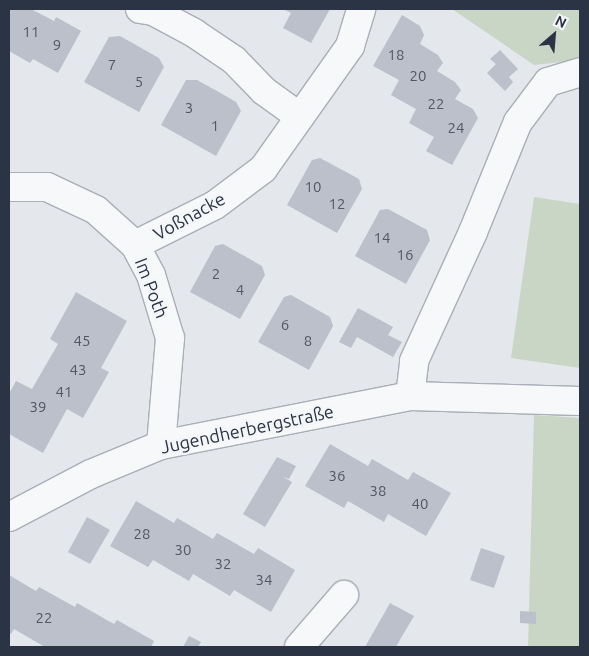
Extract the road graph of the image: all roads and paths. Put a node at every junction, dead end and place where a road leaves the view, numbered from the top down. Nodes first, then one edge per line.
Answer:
1 (140, 9) edge
2 (361, 9) edge
3 (580, 72) edge
4 (300, 117) junction
5 (9, 187) edge
6 (135, 245) junction
7 (410, 396) junction
8 (580, 401) edge
9 (161, 444) junction
10 (9, 517) edge
11 (344, 595) dead end
12 (299, 647) edge

1 - 4 street
2 - 4 street, Voßnacke
3 - 7 street
4 - 6 street, Voßnacke
5 - 6 street, Im Poth
6 - 9 street, Im Poth
7 - 8 street, Jugendherbergstraße
7 - 9 street, Jugendherbergstraße
9 - 10 street, Jugendherbergstraße
11 - 12 street

